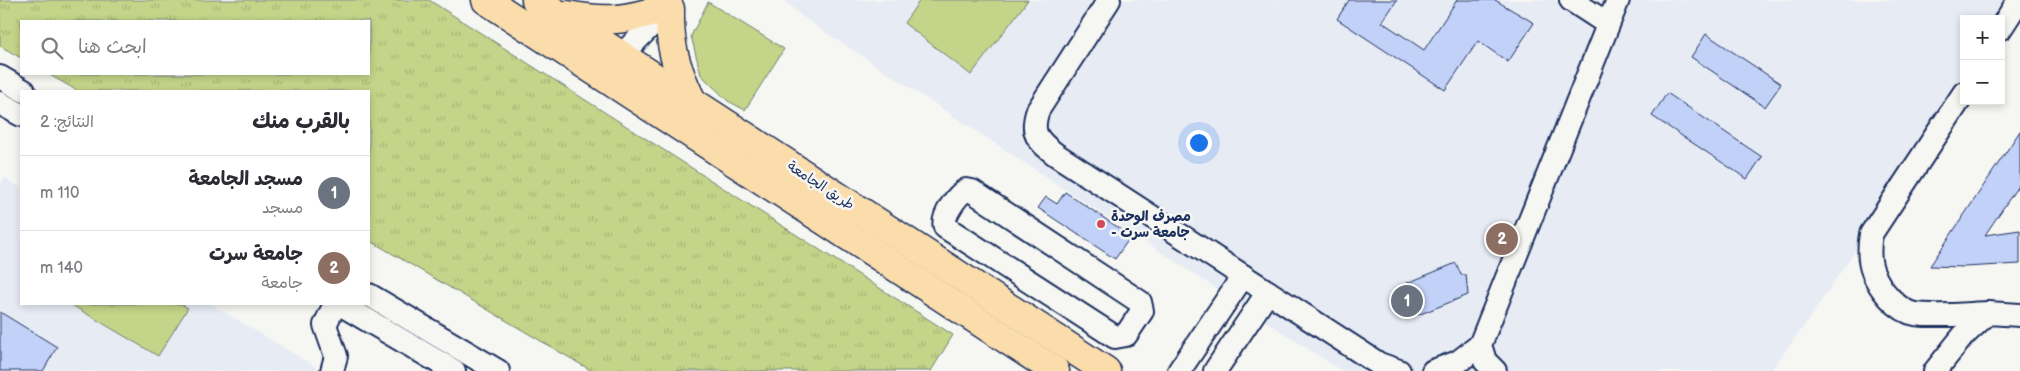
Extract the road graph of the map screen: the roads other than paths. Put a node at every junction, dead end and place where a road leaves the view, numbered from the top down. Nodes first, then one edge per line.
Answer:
1 (486, 0) edge
2 (1109, 0) edge
3 (1571, 0) edge
4 (1618, 0) edge
5 (2019, 0) edge
6 (673, 4) edge
7 (547, 7) edge
8 (2005, 22) edge
9 (1608, 24) junction
10 (626, 59) junction
11 (0, 77) edge
12 (608, 80) junction
13 (22, 90) edge
14 (1960, 99) edge
15 (692, 102) junction
16 (0, 103) edge
17 (20, 115) edge
18 (972, 244) junction
19 (961, 276) junction
20 (1244, 276) junction
21 (1268, 292) junction
22 (370, 295) edge
23 (334, 305) edge
24 (342, 305) edge
25 (1988, 313) junction
26 (2020, 315) edge
27 (1480, 344) junction
28 (332, 371) edge
29 (454, 371) edge
30 (498, 371) edge
31 (1055, 371) edge
32 (1106, 371) edge
33 (1179, 371) edge
34 (1215, 371) edge
35 (1399, 371) edge
36 (1433, 371) edge
37 (1495, 371) edge
38 (1935, 371) edge

1 - 12 highway, طريق الجامعة
2 - 20 street
3 - 9 street
4 - 9 street
5 - 8 street
6 - 7 highway
6 - 10 street
6 - 15 highway
7 - 10 highway, طريق الجامعة
9 - 27 street
10 - 12 street
10 - 15 highway, طريق الجامعة
11 - 13 street
12 - 31 highway, طريق الجامعة
14 - 25 street
15 - 19 highway, طريق الجامعة
16 - 17 street
18 - 18 street
18 - 19 street
19 - 32 highway, طريق الجامعة
20 - 21 street
20 - 33 street
21 - 34 street
21 - 35 street
22 - 30 street
23 - 28 street
24 - 29 street
25 - 26 street
25 - 38 street
27 - 36 street
27 - 37 street

